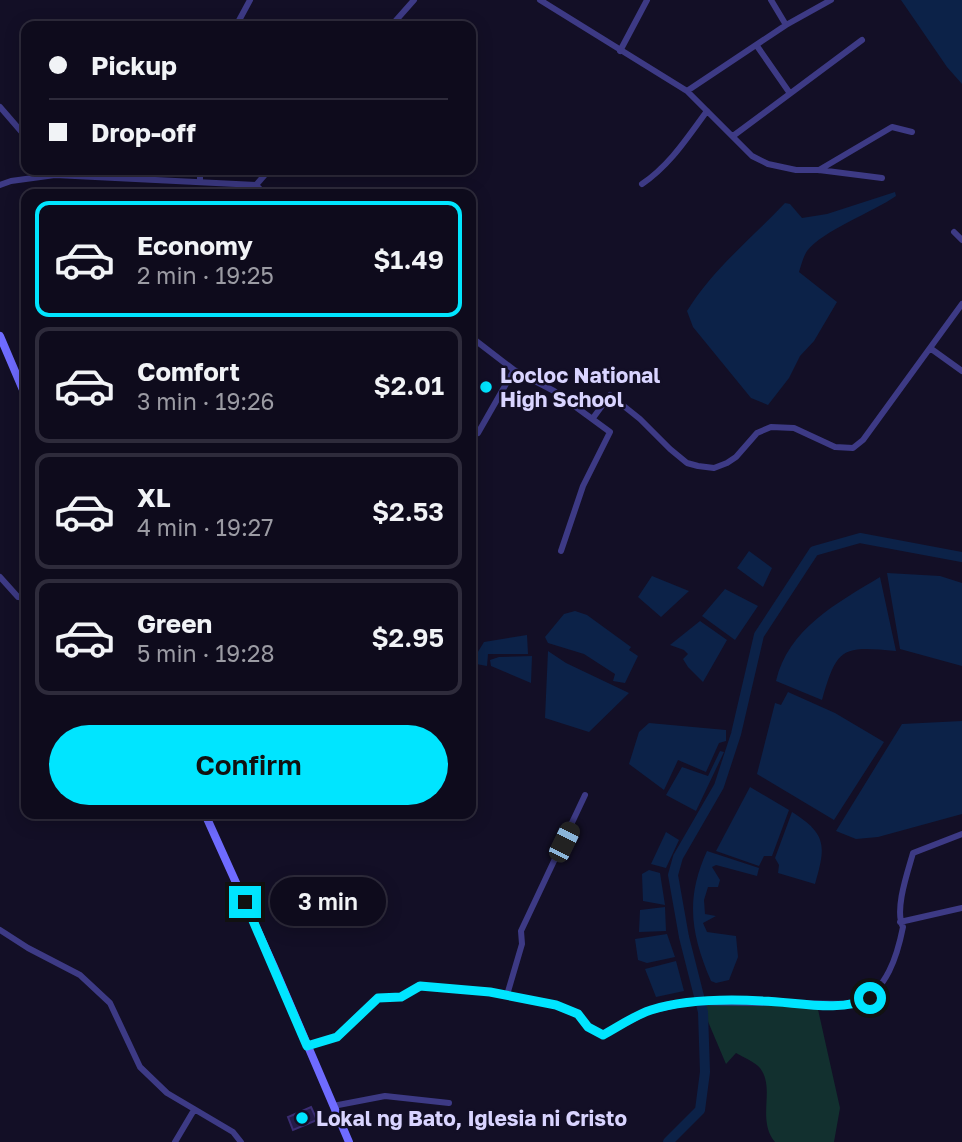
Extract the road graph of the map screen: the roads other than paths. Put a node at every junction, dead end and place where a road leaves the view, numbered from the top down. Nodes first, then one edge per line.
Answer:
1 (250, 0) edge
2 (414, 0) edge
3 (540, 0) edge
4 (647, 0) edge
5 (771, 0) edge
6 (831, 0) edge
7 (239, 21) edge
8 (395, 21) edge
9 (786, 25) junction
10 (862, 40) dead end
11 (757, 47) junction
12 (620, 51) junction
13 (687, 91) junction
14 (789, 92) junction
15 (0, 107) edge
16 (707, 110) junction
17 (21, 131) edge
18 (912, 132) dead end
19 (733, 136) junction
20 (819, 170) junction
21 (39, 175) edge
22 (98, 175) edge
23 (200, 175) edge
24 (265, 175) edge
25 (882, 178) dead end
26 (200, 182) junction
27 (642, 184) dead end
28 (256, 185) junction
29 (0, 186) edge
30 (260, 189) edge
31 (954, 232) dead end
32 (962, 240) edge
33 (962, 304) edge
34 (0, 336) edge
35 (476, 341) edge
36 (930, 348) junction
37 (514, 370) junction
38 (962, 371) edge
39 (21, 385) edge
40 (593, 418) junction
41 (478, 433) dead end
42 (561, 551) dead end
43 (0, 577) edge
44 (21, 596) edge
45 (585, 795) dead end
46 (207, 819) edge
47 (962, 834) edge
48 (962, 908) edge
49 (900, 922) junction
50 (0, 930) edge
51 (507, 995) junction
52 (307, 1046) junction
53 (449, 1102) dead end
54 (333, 1106) junction
55 (194, 1110) junction
56 (345, 1141) edge
57 (175, 1142) edge
58 (242, 1142) edge

1 - 7 street
2 - 8 street
3 - 12 street
4 - 12 street
5 - 9 street
6 - 9 street
9 - 11 street
10 - 14 street
11 - 13 street
11 - 14 street
12 - 13 street
13 - 16 street
14 - 19 street
15 - 17 street
16 - 19 street
16 - 27 street
18 - 20 street
19 - 20 street
20 - 25 street
21 - 29 street
22 - 26 street
23 - 26 street
24 - 28 street
26 - 28 street
28 - 30 street
31 - 32 street
33 - 36 street
34 - 39 main road
35 - 37 street
36 - 38 street
36 - 40 street
37 - 40 street
37 - 41 street
40 - 42 street
43 - 44 street
45 - 51 street
46 - 52 main road
47 - 49 street
48 - 49 street
49 - 51 street
50 - 55 street
51 - 52 street
52 - 54 main road
53 - 54 street
54 - 56 main road
55 - 57 street
55 - 58 street

